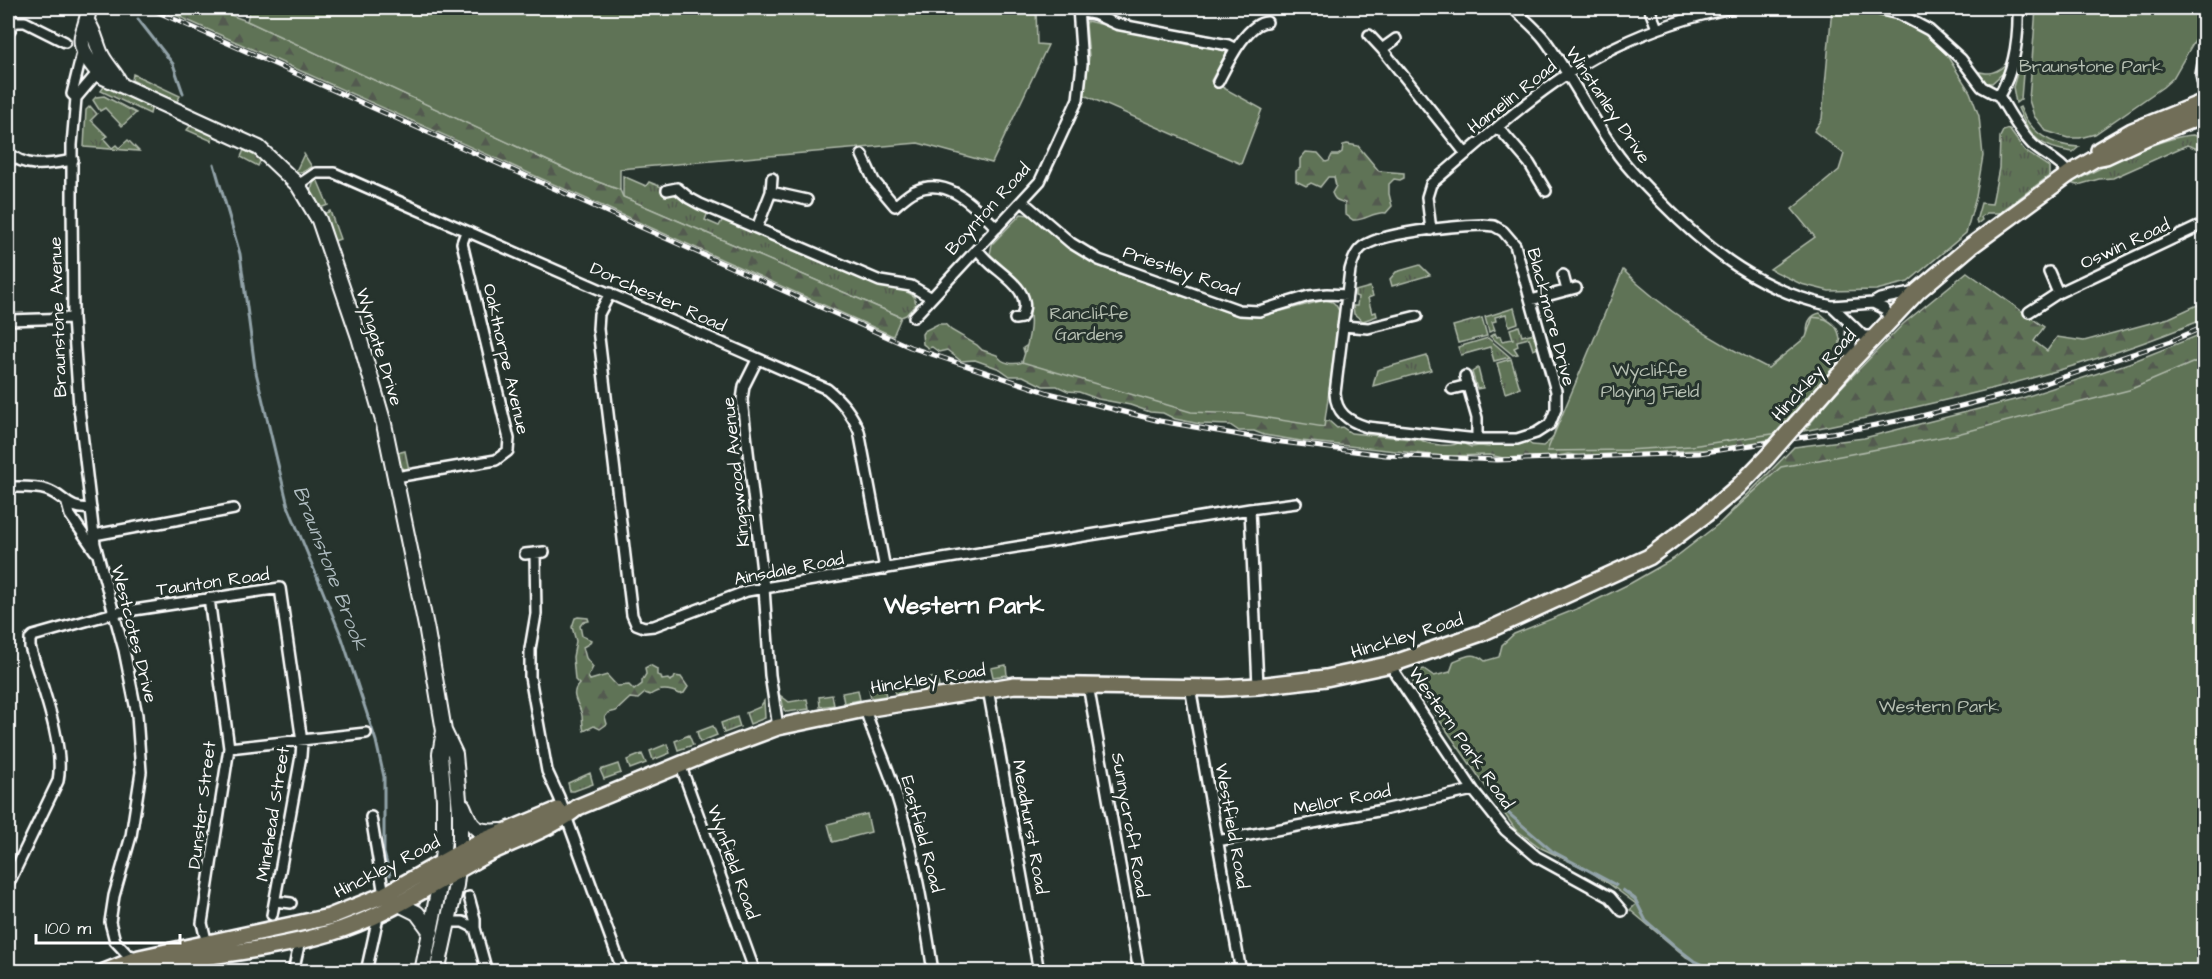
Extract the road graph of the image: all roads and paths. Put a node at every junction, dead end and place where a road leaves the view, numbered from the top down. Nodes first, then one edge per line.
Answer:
1 (89, 8) edge
2 (1513, 8) edge
3 (1649, 8) edge
4 (1732, 8) edge
5 (1873, 8) edge
6 (2018, 8) edge
7 (1078, 9) edge
8 (1900, 11) edge
9 (10, 18) edge
10 (88, 22) junction
11 (1267, 22) dead end
12 (1657, 28) junction
13 (8, 33) edge
14 (1369, 35) dead end
15 (1396, 39) dead end
16 (65, 42) dead end
17 (83, 49) junction
18 (1236, 49) junction
19 (1382, 50) junction
20 (2205, 58) edge
21 (99, 66) junction
22 (1568, 74) junction
23 (75, 76) junction
24 (1218, 82) dead end
25 (2205, 89) edge
26 (1999, 96) junction
27 (76, 98) junction
28 (2205, 102) edge
29 (2205, 115) edge
30 (1498, 127) junction
31 (8, 152) edge
32 (1466, 154) junction
33 (2096, 158) junction
34 (73, 160) junction
35 (861, 162) dead end
36 (2069, 174) junction
37 (680, 178) dead end
38 (772, 178) dead end
39 (298, 184) junction
40 (677, 188) junction
41 (667, 190) dead end
42 (1546, 190) dead end
43 (771, 192) junction
44 (807, 200) dead end
45 (1022, 201) junction
46 (2205, 224) edge
47 (757, 228) junction
48 (997, 228) junction
49 (1431, 230) junction
50 (466, 232) junction
51 (977, 249) junction
52 (2049, 272) dead end
53 (1563, 275) dead end
54 (1918, 291) junction
55 (610, 293) junction
56 (2058, 293) junction
57 (1347, 295) junction
58 (930, 297) junction
59 (1531, 300) junction
60 (1873, 303) junction
61 (1832, 306) junction
62 (2029, 312) dead end
63 (1417, 316) dead end
64 (914, 317) dead end
65 (73, 318) junction
66 (8, 320) edge
67 (1889, 321) junction
68 (1852, 325) junction
69 (1028, 326) dead end
70 (1343, 326) junction
71 (1874, 336) junction
72 (758, 360) junction
73 (1850, 363) junction
74 (1452, 389) dead end
75 (1478, 439) junction
76 (396, 477) junction
77 (8, 487) edge
78 (1296, 503) dead end
79 (67, 504) junction
80 (91, 508) junction
81 (234, 509) dead end
82 (1250, 509) junction
83 (94, 534) junction
84 (97, 553) junction
85 (535, 553) dead end
86 (885, 569) junction
87 (280, 588) joint
88 (764, 588) junction
89 (209, 598) junction
90 (114, 613) junction
91 (1392, 664) junction
92 (1088, 685) junction
93 (1258, 686) junction
94 (1190, 687) junction
95 (988, 689) junction
96 (865, 709) junction
97 (778, 728) junction
98 (444, 731) junction
99 (366, 734) dead end
100 (302, 742) junction
101 (230, 748) junction
102 (680, 764) junction
103 (1473, 790) junction
104 (459, 796) junction
105 (569, 811) junction
106 (371, 817) dead end
107 (506, 831) junction
108 (1217, 841) junction
109 (460, 851) junction
110 (442, 862) junction
111 (458, 871) junction
112 (440, 882) junction
113 (8, 885) edge
114 (384, 895) junction
115 (469, 897) dead end
116 (275, 901) junction
117 (291, 903) dead end
118 (399, 904) junction
119 (1622, 911) dead end
120 (272, 915) dead end
121 (375, 916) junction
122 (448, 922) junction
123 (475, 928) junction
124 (431, 932) junction
125 (300, 941) junction
126 (207, 944) junction
127 (199, 964) edge
128 (137, 965) edge
129 (104, 972) edge
130 (293, 972) edge
131 (366, 972) edge
132 (422, 972) edge
133 (437, 972) edge
134 (487, 972) edge
135 (623, 972) edge
136 (755, 972) edge
137 (933, 972) edge
138 (1039, 972) edge
139 (1139, 972) edge
140 (1241, 972) edge

1 - 10 street, Braunstone Avenue
2 - 22 street, Winstanley Drive
3 - 12 street
4 - 12 street, Hamelin Road
5 - 8 street
6 - 26 street
7 - 18 street
7 - 45 street, Boynton Road
8 - 26 street
9 - 13 street
9 - 16 street
10 - 17 street, Braunstone Avenue
10 - 21 street, Braunstone Avenue
11 - 18 street
12 - 22 street, Hamelin Road
14 - 19 street
15 - 19 street
17 - 21 street
17 - 23 street, Braunstone Avenue
18 - 24 street
19 - 32 street
20 - 25 street
21 - 23 street
21 - 27 street
21 - 39 street, Wyngate Drive
22 - 30 street, Hamelin Road
22 - 61 street, Winstanley Drive
23 - 27 street, Braunstone Avenue
26 - 36 street
27 - 34 street, Braunstone Avenue
28 - 33 main road, Hinckley Road
29 - 33 main road, Hinckley Road
30 - 32 street, Hamelin Road
30 - 42 street
31 - 34 street
32 - 49 street, Hamelin Road
33 - 36 main road, Hinckley Road
34 - 65 street, Braunstone Avenue
35 - 48 street
36 - 54 main road, Hinckley Road
37 - 40 street
38 - 43 street
39 - 50 street, Dorchester Road
39 - 76 street, Wyngate Drive
40 - 41 street
40 - 47 street
43 - 44 street
43 - 47 street
45 - 48 street, Boynton Road
45 - 57 street, Priestley Road
46 - 56 street, Oswin Road
47 - 58 street
48 - 51 street, Boynton Road
49 - 57 street, Blackmore Drive
49 - 59 street, Blackmore Drive
50 - 55 street, Dorchester Road
50 - 76 street, Oakthorpe Avenue
51 - 58 street, Boynton Road
51 - 69 street
52 - 56 street
53 - 59 street
54 - 60 street, Winstanley Drive
54 - 67 main road, Hinckley Road
55 - 72 street, Dorchester Road
55 - 88 street, Ainsdale Road
56 - 62 street, Oswin Road
57 - 70 street, Blackmore Drive
58 - 64 street, Boynton Road
59 - 75 street, Blackmore Drive
60 - 61 street, Winstanley Drive
60 - 67 street
61 - 68 street
63 - 70 street
65 - 66 street
65 - 80 street, Braunstone Avenue
67 - 71 main road, Hinckley Road
68 - 71 street
68 - 73 street
70 - 75 street, Blackmore Drive
71 - 73 main road, Hinckley Road
72 - 86 street, Dorchester Road
72 - 88 street, Kingswood Avenue
73 - 91 main road, Hinckley Road, bridge
74 - 75 street
76 - 98 street, Wyngate Drive
77 - 79 street
78 - 82 street, Ainsdale Road
79 - 80 street
79 - 84 street, Westcotes Drive
80 - 83 street, Braunstone Avenue
81 - 83 street
82 - 86 street, Ainsdale Road
82 - 93 street
83 - 84 street, Westcotes Drive
84 - 90 street, Westcotes Drive
85 - 105 street
86 - 88 street, Ainsdale Road
87 - 89 street, Taunton Road
87 - 100 street, Minehead Street
88 - 97 street, Kingswood Avenue
89 - 90 street, Taunton Road
89 - 101 street, Dunster Street
90 - 113 street, Taunton Road
90 - 128 street, Westcotes Drive
91 - 93 main road, Hinckley Road
91 - 103 street, Western Park Road
92 - 94 main road, Hinckley Road
92 - 95 main road, Hinckley Road
92 - 139 street, Sunnycroft Road
93 - 94 main road, Hinckley Road
94 - 108 street, Westfield Road
95 - 96 main road, Hinckley Road
95 - 138 street, Meadhurst Road
96 - 97 main road, Hinckley Road
96 - 137 street, Eastfield Road
97 - 102 main road, Hinckley Road
98 - 104 street, Wyngate Drive
98 - 110 street, Wyngate Drive
99 - 100 street
100 - 101 street
100 - 116 street, Minehead Street
101 - 126 street, Dunster Street
102 - 105 main road, Hinckley Road
102 - 136 street, Wynfield Road
103 - 108 street, Mellor Road
103 - 119 street, Western Park Road
104 - 107 street
104 - 109 street, Wyngate Drive
105 - 107 main road, Hinckley Road
105 - 111 main road, Hinckley Road
105 - 135 street
106 - 114 street
107 - 109 main road, Hinckley Road
108 - 140 street, Westfield Road
109 - 110 main road, Hinckley Road
109 - 111 street, Wyngate Drive
110 - 112 street, Wyngate Drive
110 - 114 main road, Hinckley Road
111 - 112 main road, Hinckley Road
111 - 122 street, Wyngate Drive
112 - 118 main road, Hinckley Road
112 - 124 street, Wyngate Drive
114 - 126 main road, Hinckley Road
115 - 123 street
116 - 117 street, Minehead Street
116 - 120 street, Minehead Street
118 - 121 main road, Hinckley Road
118 - 124 street
121 - 125 main road, Hinckley Road
121 - 131 street
122 - 123 street
122 - 133 street, Wyngate Drive
123 - 134 street
124 - 132 street, Wyngate Drive
125 - 127 main road, Hinckley Road
125 - 130 street
126 - 128 main road, Hinckley Road
127 - 128 main road, Hinckley Road
128 - 129 main road, Hinckley Road

